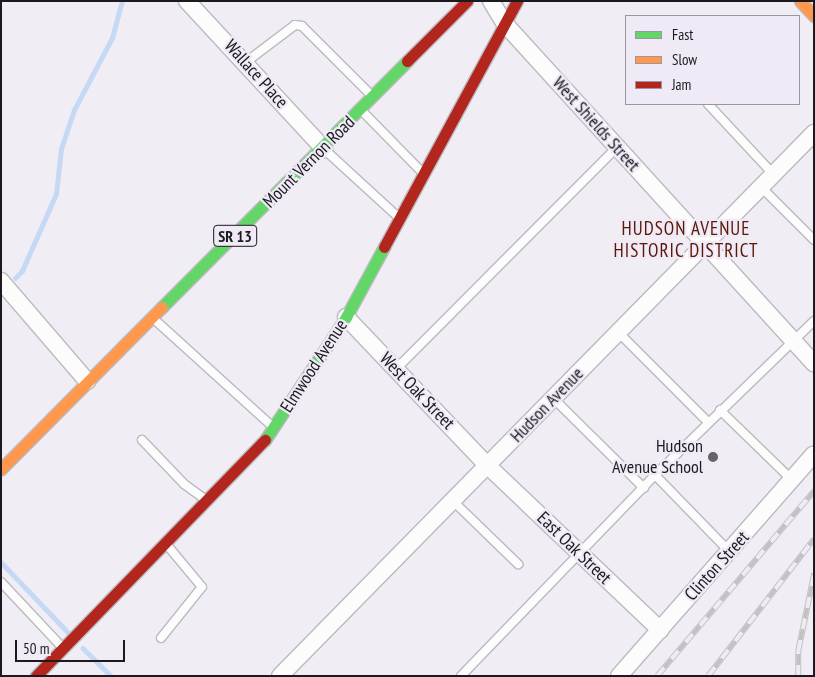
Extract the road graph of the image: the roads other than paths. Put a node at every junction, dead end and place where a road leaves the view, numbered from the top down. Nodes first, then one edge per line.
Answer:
1 (187, 1) edge
2 (467, 1) edge
3 (491, 1) edge
4 (517, 1) edge
5 (800, 1) edge
6 (814, 16) edge
7 (505, 24) junction
8 (246, 62) junction
9 (374, 98) junction
10 (709, 105) edge
11 (362, 110) junction
12 (814, 133) edge
13 (324, 148) junction
14 (616, 148) junction
15 (424, 174) junction
16 (773, 174) junction
17 (761, 187) junction
18 (400, 218) junction
19 (814, 240) edge
20 (705, 243) junction
21 (1, 281) edge
22 (151, 317) junction
23 (346, 317) junction
24 (814, 321) edge
25 (618, 332) junction
26 (793, 342) junction
27 (814, 364) edge
28 (396, 369) junction
29 (87, 381) junction
30 (553, 398) junction
31 (720, 410) junction
32 (708, 422) junction
33 (274, 427) junction
34 (142, 440) dead end
35 (814, 454) edge
36 (488, 466) junction
37 (1, 470) edge
38 (655, 475) junction
39 (792, 480) junction
40 (644, 488) junction
41 (453, 500) junction
42 (209, 501) junction
43 (167, 544) junction
44 (730, 552) junction
45 (580, 554) junction
46 (518, 564) dead end
47 (1, 582) edge
48 (660, 630) junction
49 (160, 638) dead end
50 (64, 648) junction
51 (36, 676) edge
52 (280, 676) edge
53 (461, 676) edge
54 (619, 676) edge

1 - 8 street, Wallace Place
2 - 9 main road, Mount Vernon Road / SR 13
3 - 7 street, West Shields Street
4 - 7 main road, Elmwood Avenue
5 - 6 main road
7 - 14 street, West Shields Street
7 - 15 main road, Elmwood Avenue
8 - 9 lane
8 - 13 street, Wallace Place
9 - 11 main road, Mount Vernon Road / SR 13
10 - 16 lane
11 - 13 main road, Mount Vernon Road / SR 13
11 - 15 lane
12 - 16 street, Hudson Avenue
13 - 18 lane
13 - 22 main road, Mount Vernon Road / SR 13
14 - 20 street, West Shields Street
14 - 28 lane
15 - 18 main road, Elmwood Avenue
16 - 17 street, Hudson Avenue
17 - 19 lane
17 - 20 street, Hudson Avenue
18 - 23 main road, Elmwood Avenue
20 - 25 street, Hudson Avenue
20 - 26 street, West Shields Street
21 - 29 street
22 - 29 main road, Mount Vernon Road / SR 13
22 - 33 lane
23 - 28 street, West Oak Street
23 - 33 main road, Elmwood Avenue
24 - 26 lane
25 - 30 street, Hudson Avenue
25 - 32 lane
26 - 27 street, West Shields Street
26 - 31 lane
28 - 36 street, West Oak Street
29 - 37 main road, Mount Vernon Road / SR 13
30 - 36 street, Hudson Avenue
30 - 40 lane
31 - 32 lane
31 - 39 lane
32 - 38 lane
33 - 42 main road, Elmwood Avenue
34 - 42 lane
35 - 39 street, Clinton Street
36 - 41 street, Hudson Avenue
36 - 45 street, East Oak Street
38 - 40 lane
38 - 44 lane
39 - 44 street, Clinton Street
40 - 45 lane
41 - 46 lane
41 - 52 street, Hudson Avenue
42 - 43 main road, Elmwood Avenue
43 - 49 lane
43 - 50 main road, Elmwood Avenue
44 - 48 street, Clinton Street
45 - 48 street, East Oak Street
45 - 53 lane
47 - 50 lane
48 - 54 street, Clinton Street
50 - 51 main road, Elmwood Avenue

